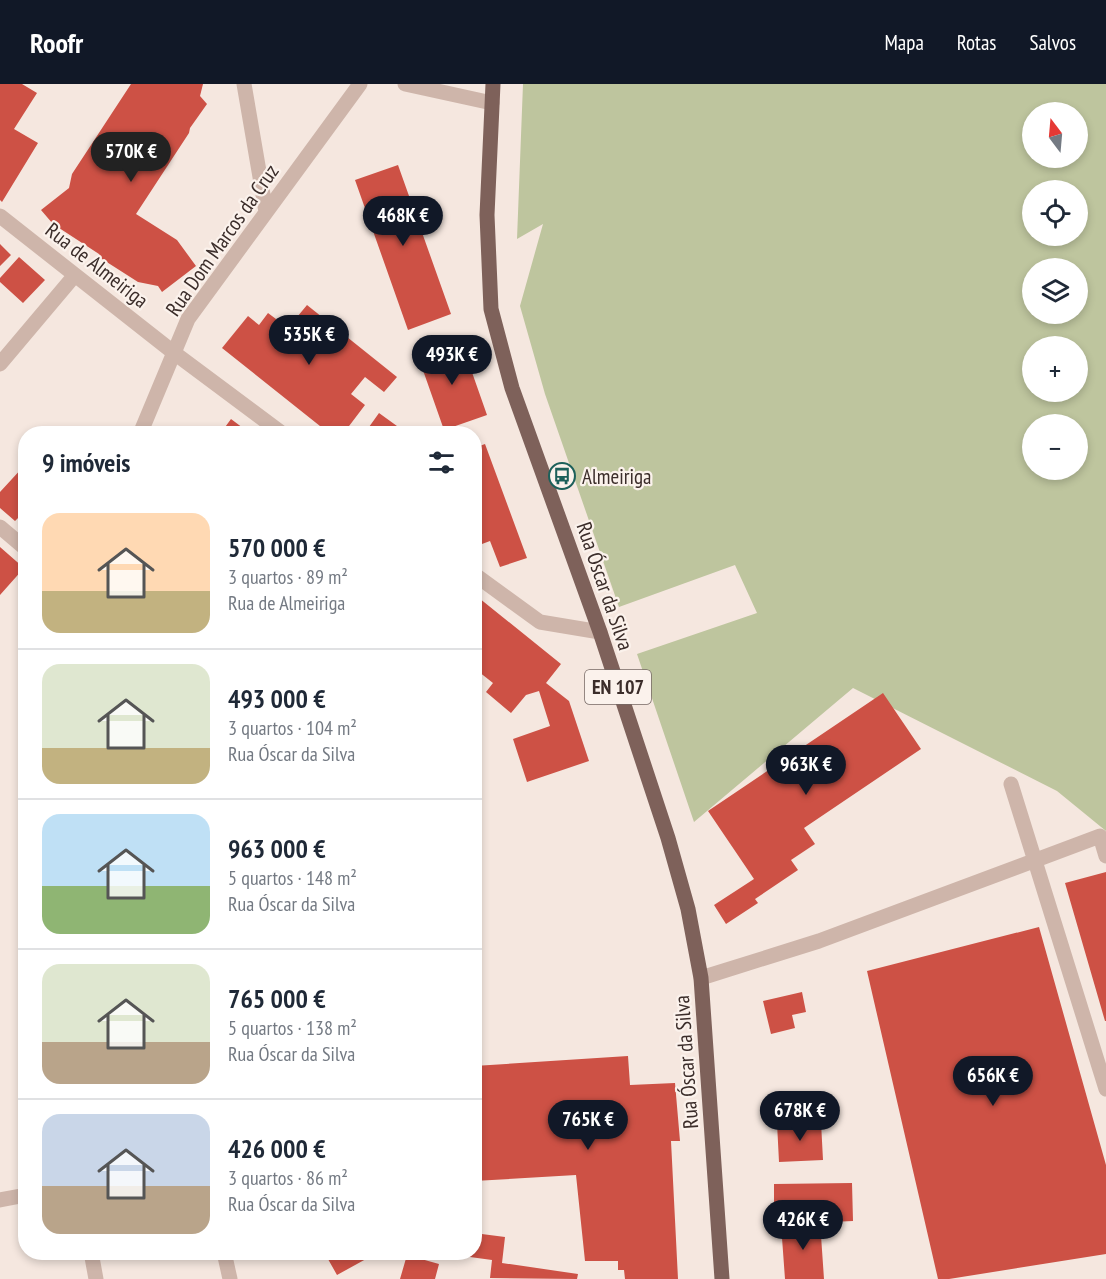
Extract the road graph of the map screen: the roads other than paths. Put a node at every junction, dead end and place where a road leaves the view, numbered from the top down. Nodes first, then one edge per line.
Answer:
1 (244, 84) edge
2 (360, 84) edge
3 (405, 84) edge
4 (493, 84) edge
5 (492, 104) junction
6 (266, 212) junction
7 (0, 216) edge
8 (75, 275) junction
9 (173, 352) junction
10 (0, 364) edge
11 (144, 426) edge
12 (272, 426) edge
13 (0, 527) edge
14 (18, 542) edge
15 (482, 580) edge
16 (600, 632) junction
17 (1011, 784) dead end
18 (1106, 856) edge
19 (1035, 861) junction
20 (702, 978) junction
21 (1106, 1089) edge
22 (18, 1197) edge
23 (0, 1200) edge
24 (92, 1260) edge
25 (226, 1260) edge
26 (96, 1279) edge
27 (230, 1279) edge
28 (722, 1279) edge

1 - 6 street
2 - 6 street, Rua Dom Marcos da Cruz
3 - 5 street
4 - 5 main road, Rua Óscar da Silva / EN 107
5 - 16 main road, Rua Óscar da Silva / EN 107
6 - 9 street, Rua Dom Marcos da Cruz
7 - 8 street, Rua de Almeiriga
8 - 9 street, Rua de Almeiriga
8 - 10 street
9 - 11 street, Rua Dom Marcos da Cruz
9 - 12 street, Rua de Almeiriga
13 - 14 street
15 - 16 street
16 - 20 main road, Rua Óscar da Silva / EN 107
17 - 19 street
18 - 19 street
19 - 20 street
19 - 21 street
20 - 28 main road, Rua Óscar da Silva / EN 107
22 - 23 street
24 - 26 street
25 - 27 street

